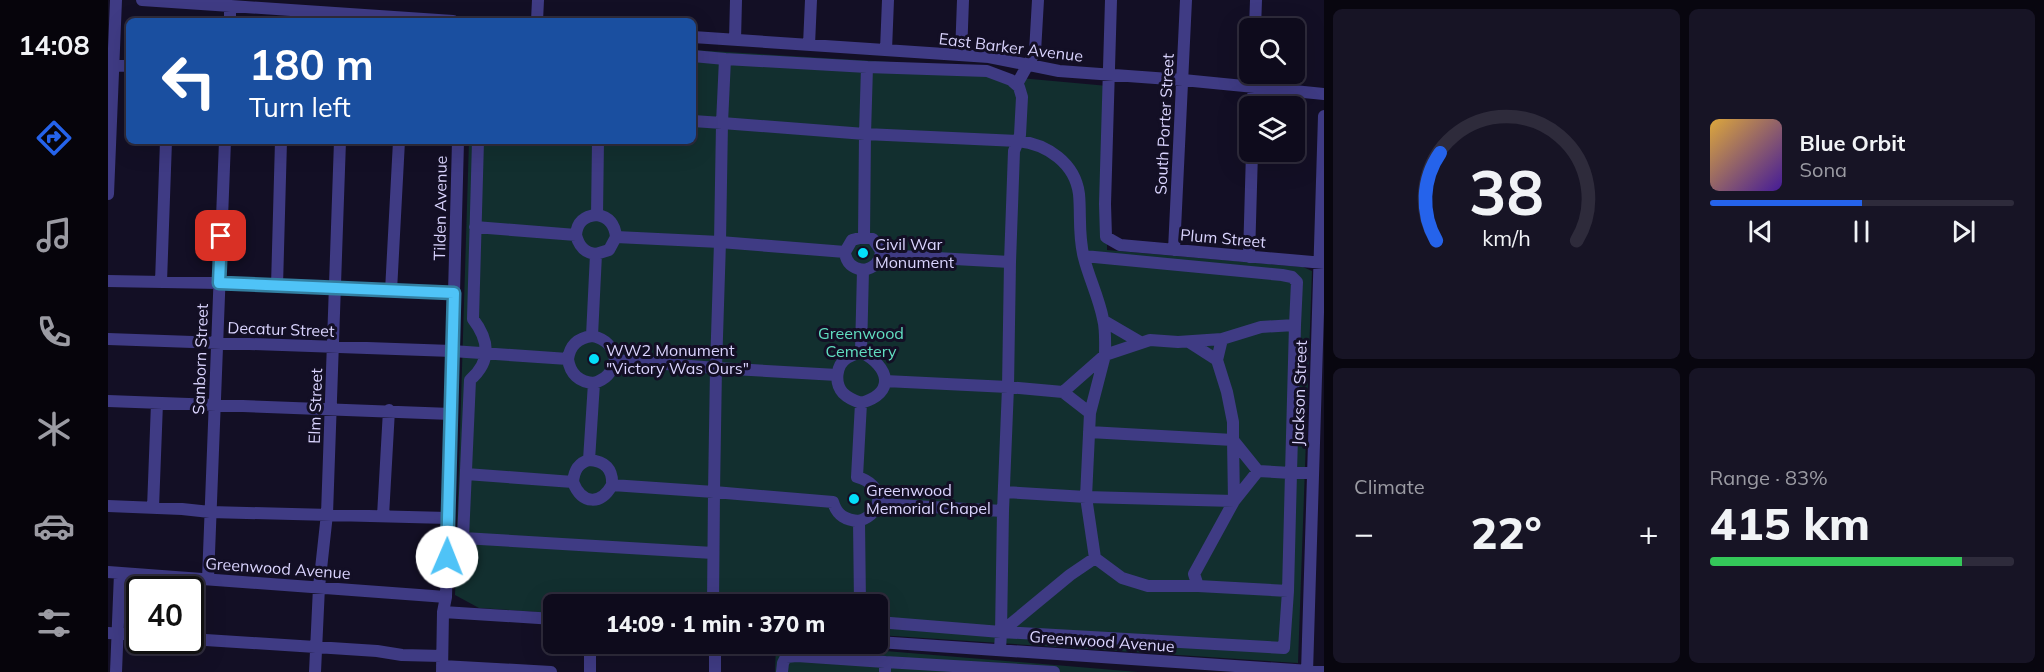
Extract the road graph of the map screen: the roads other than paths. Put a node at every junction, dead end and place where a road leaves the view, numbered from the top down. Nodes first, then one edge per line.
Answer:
1 (116, 0) edge
2 (145, 0) edge
3 (344, 0) edge
4 (538, 0) edge
5 (736, 0) edge
6 (811, 0) edge
7 (888, 0) edge
8 (963, 0) edge
9 (1038, 0) edge
10 (1111, 0) edge
11 (1186, 0) edge
12 (1256, 0) edge
13 (230, 6) junction
14 (343, 17) edge
15 (230, 18) edge
16 (370, 18) edge
17 (537, 18) edge
18 (1255, 18) edge
19 (696, 37) edge
20 (735, 40) junction
21 (809, 45) junction
22 (886, 50) junction
23 (962, 55) junction
24 (696, 56) edge
25 (725, 59) junction
26 (1028, 64) junction
27 (111, 65) edge
28 (126, 66) edge
29 (867, 68) junction
30 (1110, 75) junction
31 (1183, 80) junction
32 (1017, 84) junction
33 (1253, 84) edge
34 (1253, 87) junction
35 (1324, 94) edge
36 (1253, 96) edge
37 (1324, 116) edge
38 (696, 121) edge
39 (723, 123) junction
40 (866, 134) junction
41 (1018, 141) junction
42 (166, 144) edge
43 (225, 144) edge
44 (281, 144) edge
45 (340, 144) edge
46 (399, 144) edge
47 (458, 144) edge
48 (478, 144) edge
49 (598, 144) edge
50 (1252, 162) edge
51 (108, 194) edge
52 (597, 215) junction
53 (475, 227) junction
54 (576, 235) junction
55 (616, 237) junction
56 (864, 237) junction
57 (720, 242) junction
58 (1174, 250) junction
59 (845, 252) junction
60 (596, 254) junction
61 (881, 255) junction
62 (1084, 256) junction
63 (1249, 257) junction
64 (1010, 262) junction
65 (1321, 263) edge
66 (863, 270) junction
67 (108, 281) edge
68 (161, 282) junction
69 (219, 283) junction
70 (277, 286) junction
71 (335, 289) junction
72 (391, 291) junction
73 (454, 293) junction
74 (1104, 321) junction
75 (1295, 325) junction
76 (592, 336) junction
77 (108, 339) edge
78 (1222, 339) junction
79 (1140, 342) junction
80 (1189, 342) junction
81 (217, 343) junction
82 (334, 347) junction
83 (452, 351) junction
84 (861, 352) junction
85 (486, 353) junction
86 (1105, 356) junction
87 (568, 359) junction
88 (615, 360) junction
89 (1217, 360) junction
90 (716, 368) junction
91 (837, 375) junction
92 (885, 381) junction
93 (594, 383) junction
94 (1008, 387) junction
95 (1063, 392) junction
96 (108, 401) edge
97 (157, 403) junction
98 (861, 403) junction
99 (214, 405) junction
100 (331, 409) junction
101 (388, 410) junction
102 (1090, 413) junction
103 (451, 414) junction
104 (1089, 432) junction
105 (1233, 440) junction
106 (589, 460) junction
107 (1317, 469) edge
108 (1258, 471) junction
109 (1291, 473) junction
110 (466, 474) junction
111 (573, 483) junction
112 (612, 485) junction
113 (714, 492) junction
114 (1005, 492) junction
115 (1086, 497) junction
116 (1234, 501) junction
117 (878, 504) junction
118 (108, 507) edge
119 (153, 508) junction
120 (1003, 511) junction
121 (210, 512) junction
122 (327, 514) junction
123 (383, 516) junction
124 (448, 518) junction
125 (859, 521) junction
126 (713, 553) junction
127 (1095, 558) junction
128 (114, 572) edge
129 (208, 579) junction
130 (1196, 580) junction
131 (319, 587) junction
132 (1288, 591) junction
133 (713, 594) edge
134 (860, 594) edge
135 (446, 597) junction
136 (443, 612) junction
137 (543, 619) edge
138 (888, 623) edge
139 (1001, 632) junction
140 (113, 634) edge
141 (204, 640) edge
142 (888, 643) edge
143 (316, 647) junction
144 (1000, 650) junction
145 (1015, 651) junction
146 (590, 654) edge
147 (715, 654) edge
148 (442, 665) edge
149 (885, 667) edge
150 (1014, 671) edge
151 (1307, 671) edge
152 (116, 672) edge
153 (315, 672) edge
154 (551, 672) edge
155 (590, 672) edge
156 (715, 672) edge
157 (782, 672) edge
158 (1054, 672) edge
159 (1324, 672) edge

1 - 27 street
2 - 13 street
3 - 14 street
4 - 17 street
5 - 20 street
6 - 21 street
7 - 22 street
8 - 23 street
9 - 26 street
10 - 30 street
11 - 31 street, South Porter Street
12 - 18 street
13 - 14 street
13 - 15 street
14 - 16 street
19 - 20 street, East Barker Avenue
20 - 21 street, East Barker Avenue
21 - 22 street, East Barker Avenue
22 - 23 street, East Barker Avenue
23 - 26 street, East Barker Avenue
24 - 25 street
25 - 29 street
25 - 39 street
26 - 30 street, East Barker Avenue
26 - 32 street
27 - 28 street
27 - 51 street
29 - 32 street
29 - 40 street
30 - 31 street, East Barker Avenue
30 - 58 street, Plum Street
31 - 34 street, East Barker Avenue
31 - 58 street, South Porter Street
32 - 41 street
33 - 34 street
34 - 35 street, East Barker Avenue
34 - 36 street
37 - 65 street, Jackson Street
38 - 39 street
39 - 40 street
39 - 57 street
40 - 41 street
40 - 56 street
41 - 62 street
41 - 64 street
42 - 68 street
43 - 69 street, Sanborn Street
44 - 70 street
45 - 71 street, Elm Street
46 - 72 street
47 - 73 street, Tilden Avenue
48 - 53 street
49 - 52 street
50 - 63 street
52 - 54 street
52 - 55 street
53 - 54 street
53 - 85 street
54 - 60 street
55 - 57 street
55 - 60 street
56 - 59 street
56 - 61 street
57 - 59 street
57 - 90 street
58 - 63 street, Plum Street
59 - 66 street
60 - 76 street
61 - 64 street
61 - 66 street
62 - 74 street
62 - 75 street
63 - 65 street, Plum Street
64 - 94 street
65 - 107 street, Jackson Street
66 - 84 street
67 - 68 street
68 - 69 street
69 - 70 street
69 - 81 street, Sanborn Street
70 - 71 street
71 - 72 street
71 - 82 street, Elm Street
72 - 73 street
73 - 83 street, Tilden Avenue
74 - 79 street
74 - 86 street
75 - 78 street
75 - 109 street
76 - 87 street
76 - 88 street
77 - 81 street, Decatur Street
78 - 80 street
78 - 89 street
79 - 80 street
79 - 86 street
80 - 89 street
81 - 82 street, Decatur Street
81 - 99 street, Sanborn Street
82 - 83 street, Decatur Street
82 - 100 street, Elm Street
83 - 85 street, Decatur Street
83 - 103 street, Tilden Avenue
84 - 91 street
84 - 92 street
85 - 87 street, Decatur Street
85 - 110 street
86 - 95 street
86 - 102 street
87 - 93 street
88 - 90 street
88 - 93 street
89 - 105 street
90 - 91 street
90 - 113 street
91 - 98 street
92 - 94 street
92 - 98 street
93 - 106 street
94 - 95 street
94 - 114 street
95 - 102 street
96 - 97 street
97 - 99 street
97 - 119 street
98 - 117 street
99 - 100 street
99 - 121 street, Sanborn Street
100 - 101 street
100 - 122 street, Elm Street
101 - 103 street
101 - 123 street
102 - 104 street
103 - 124 street, Tilden Avenue
104 - 105 street
104 - 115 street
105 - 108 street
105 - 116 street
106 - 111 street
106 - 112 street
107 - 109 street
107 - 151 street, Jackson Street
108 - 109 street
108 - 116 street
109 - 132 street
110 - 111 street
110 - 126 street
111 - 112 street
112 - 113 street
113 - 125 street
113 - 126 street
114 - 115 street
114 - 120 street
115 - 116 street
115 - 127 street
116 - 130 street
117 - 120 street
117 - 125 street
118 - 119 street
119 - 121 street
120 - 139 street
121 - 122 street
121 - 129 street, Sanborn Street
122 - 123 street
122 - 131 street, Elm Street
123 - 124 street
124 - 135 street, Tilden Avenue
125 - 134 street
126 - 133 street
127 - 130 street
127 - 139 street
128 - 129 street, Greenwood Avenue
128 - 140 street
129 - 131 street, Greenwood Avenue
130 - 132 street
131 - 135 street, Greenwood Avenue
131 - 143 street, Elm Street
132 - 139 street
135 - 136 street, Tilden Avenue
136 - 137 street
136 - 148 street, Tilden Avenue
138 - 139 street
139 - 144 street
140 - 152 street
141 - 143 street
142 - 144 street, Greenwood Avenue
143 - 148 street
143 - 153 street, Elm Street
144 - 145 street, Greenwood Avenue
145 - 150 street
145 - 151 street, Greenwood Avenue
146 - 155 street
147 - 156 street
148 - 154 street
149 - 150 street
149 - 157 street
150 - 158 street
151 - 159 street, Greenwood Avenue

